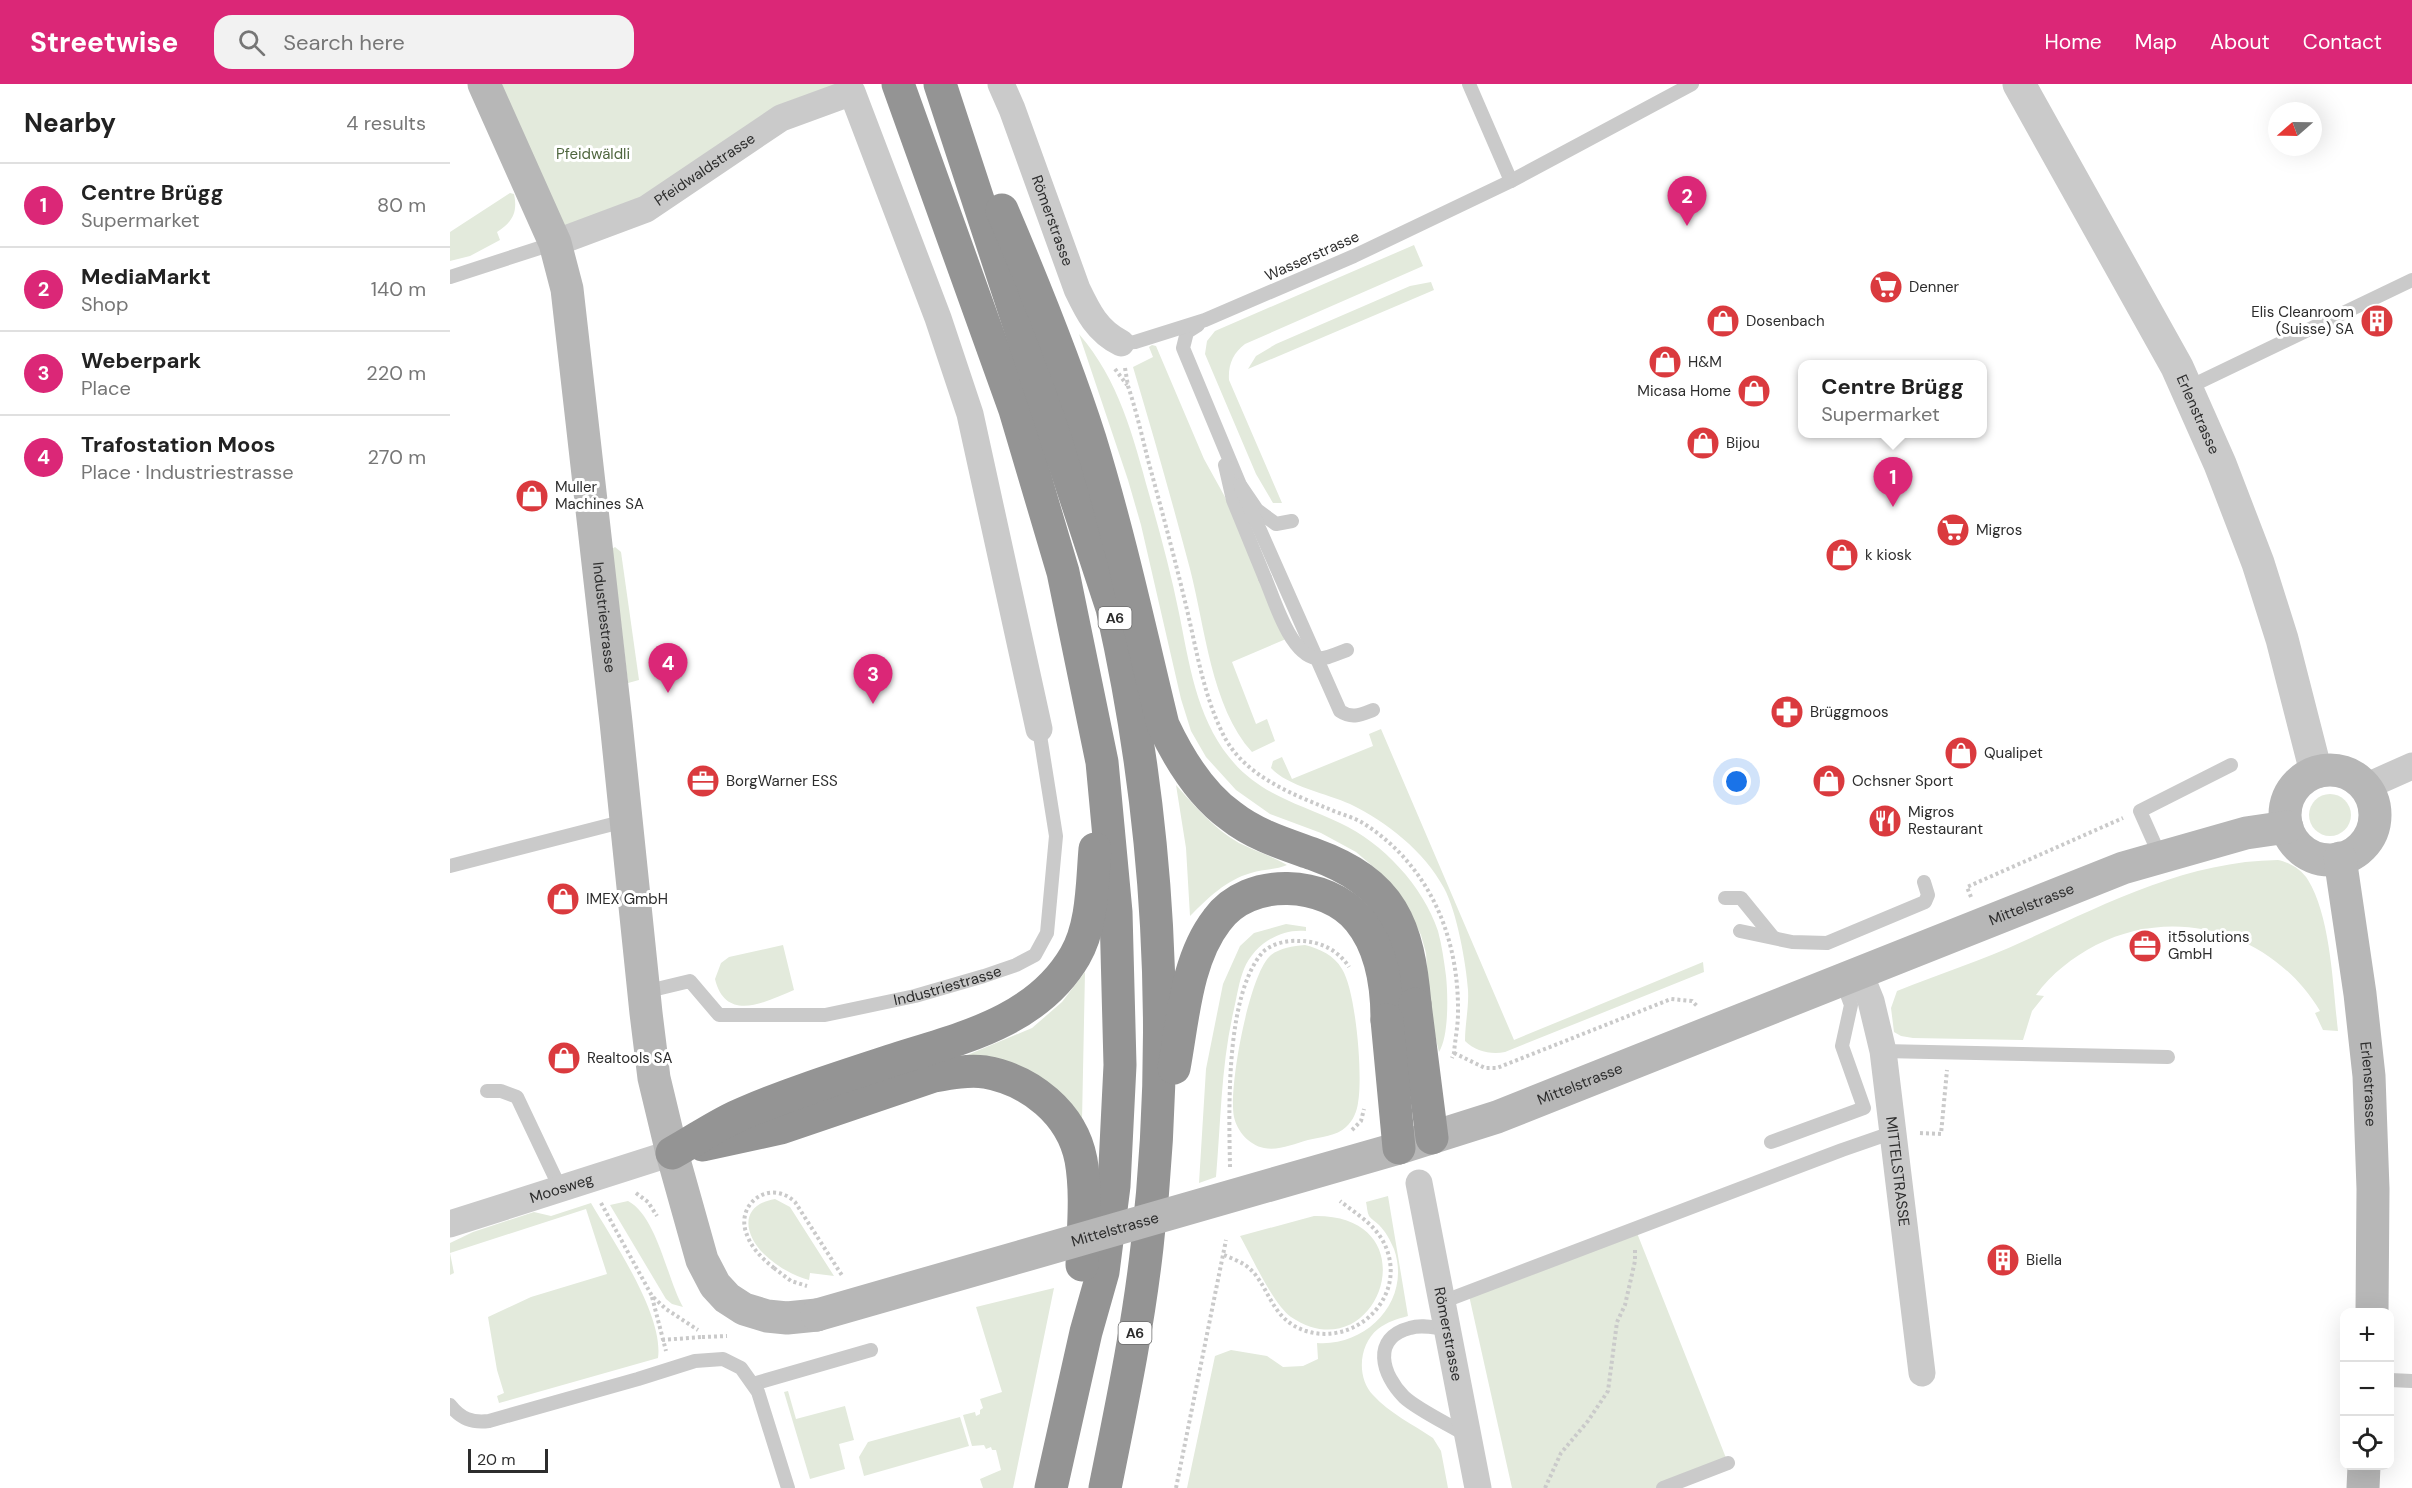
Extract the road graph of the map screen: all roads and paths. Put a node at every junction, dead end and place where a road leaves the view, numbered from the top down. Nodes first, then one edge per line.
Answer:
1 (484, 84) edge
2 (898, 84) edge
3 (941, 84) edge
4 (1001, 84) edge
5 (1469, 84) edge
6 (1692, 84) edge
7 (2019, 84) edge
8 (1511, 182) junction
9 (555, 243) junction
10 (450, 277) edge
11 (2412, 280) edge
12 (1205, 320) junction
13 (1120, 343) junction
14 (2187, 388) junction
15 (1216, 425) junction
16 (1240, 485) junction
17 (1292, 521) dead end
18 (1347, 650) dead end
19 (1373, 710) dead end
20 (1039, 729) joint
21 (1102, 762) junction
22 (2231, 765) dead end
23 (2412, 766) edge
24 (2316, 772) junction
25 (2365, 787) junction
26 (2140, 811) junction
27 (625, 821) junction
28 (2287, 827) junction
29 (2160, 856) junction
30 (2340, 858) junction
31 (450, 866) edge
32 (1924, 882) dead end
33 (1725, 898) dead end
34 (1982, 926) junction
35 (1740, 932) dead end
36 (1772, 936) junction
37 (1354, 974) dead end
38 (1851, 978) junction
39 (644, 992) junction
40 (1401, 1012) junction
41 (1722, 1028) junction
42 (1882, 1051) junction
43 (1948, 1052) junction
44 (2168, 1057) dead end
45 (486, 1091) dead end
46 (1366, 1101) dead end
47 (1903, 1133) junction
48 (1348, 1134) dead end
49 (1432, 1138) junction
50 (1771, 1142) dead end
51 (1399, 1148) junction
52 (672, 1153) junction
53 (1230, 1173) dead end
54 (1153, 1176) junction
55 (589, 1181) junction
56 (1419, 1183) dead end
57 (561, 1190) junction
58 (629, 1190) dead end
59 (1340, 1201) dead end
60 (659, 1220) dead end
61 (450, 1224) edge
62 (1635, 1228) junction
63 (1226, 1240) dead end
64 (1224, 1255) junction
65 (774, 1268) dead end
66 (852, 1293) junction
67 (1442, 1302) junction
68 (2372, 1308) edge
69 (1448, 1329) junction
70 (698, 1330) dead end
71 (1086, 1332) junction
72 (727, 1336) dead end
73 (662, 1340) dead end
74 (871, 1350) dead end
75 (1922, 1373) dead end
76 (2394, 1380) edge
77 (2412, 1381) edge
78 (753, 1384) junction
79 (450, 1405) edge
80 (1468, 1436) junction
81 (1728, 1463) dead end
82 (2364, 1470) edge
83 (788, 1488) edge
84 (1051, 1488) edge
85 (1106, 1488) edge
86 (1176, 1488) edge
87 (1478, 1488) edge
88 (1545, 1488) edge
89 (1663, 1488) edge
90 (2363, 1488) edge

1 - 9 main road, Industriestrasse
2 - 21 highway
3 - 40 highway
3 - 54 highway, A6
4 - 13 street, Römerstrasse
5 - 8 lane
6 - 8 lane, Wasserstrasse
7 - 14 street, Erlenstrasse
8 - 12 lane, Wasserstrasse
9 - 10 lane
9 - 20 street, Pfeidwaldstrasse
9 - 27 main road, Industriestrasse
11 - 14 lane
12 - 13 lane, Wasserstrasse
12 - 15 lane
13 - 41 path
14 - 24 street, Erlenstrasse
15 - 16 lane
15 - 18 lane, bridge
16 - 17 lane
16 - 19 lane
20 - 39 lane, Industriestrasse
21 - 52 highway
21 - 71 highway
22 - 26 lane
23 - 25 street
24 - 25 main road
24 - 28 main road
25 - 30 main road
26 - 29 lane
26 - 34 path
27 - 31 lane
27 - 39 main road, Industriestrasse
28 - 29 main road, Mittelstrasse
28 - 30 main road
29 - 34 main road, Mittelstrasse
30 - 68 main road, Erlenstrasse
32 - 36 lane
33 - 36 lane
34 - 38 main road, Mittelstrasse
35 - 36 lane
37 - 53 path
38 - 41 main road, Mittelstrasse
38 - 42 street, MITTELSTRASSE
38 - 50 lane
39 - 52 main road, Industriestrasse
40 - 49 highway, bridge
40 - 51 highway, bridge
40 - 54 highway
41 - 49 main road, Mittelstrasse
42 - 43 lane
42 - 47 street, MITTELSTRASSE
43 - 44 lane
43 - 47 path
45 - 57 lane
46 - 48 path, bridge
47 - 62 lane
47 - 75 street, MITTELSTRASSE
49 - 51 main road, Mittelstrasse
51 - 66 main road, Mittelstrasse, bridge
52 - 55 street, Moosweg
52 - 66 main road, Industriestrasse, bridge
52 - 71 highway
54 - 85 highway, A6
55 - 57 street, Moosweg
55 - 70 path
56 - 67 street, Römerstrasse
57 - 61 street, Moosweg
58 - 60 path
59 - 64 path
62 - 67 lane
62 - 88 path
63 - 64 path
64 - 86 path
65 - 66 path
67 - 69 street, Römerstrasse
69 - 80 street, Römerstrasse
69 - 80 lane
71 - 84 highway
72 - 73 path, bridge
74 - 78 lane
76 - 77 lane
78 - 79 lane
78 - 83 lane
80 - 87 street, Römerstrasse
81 - 89 lane
82 - 90 main road

